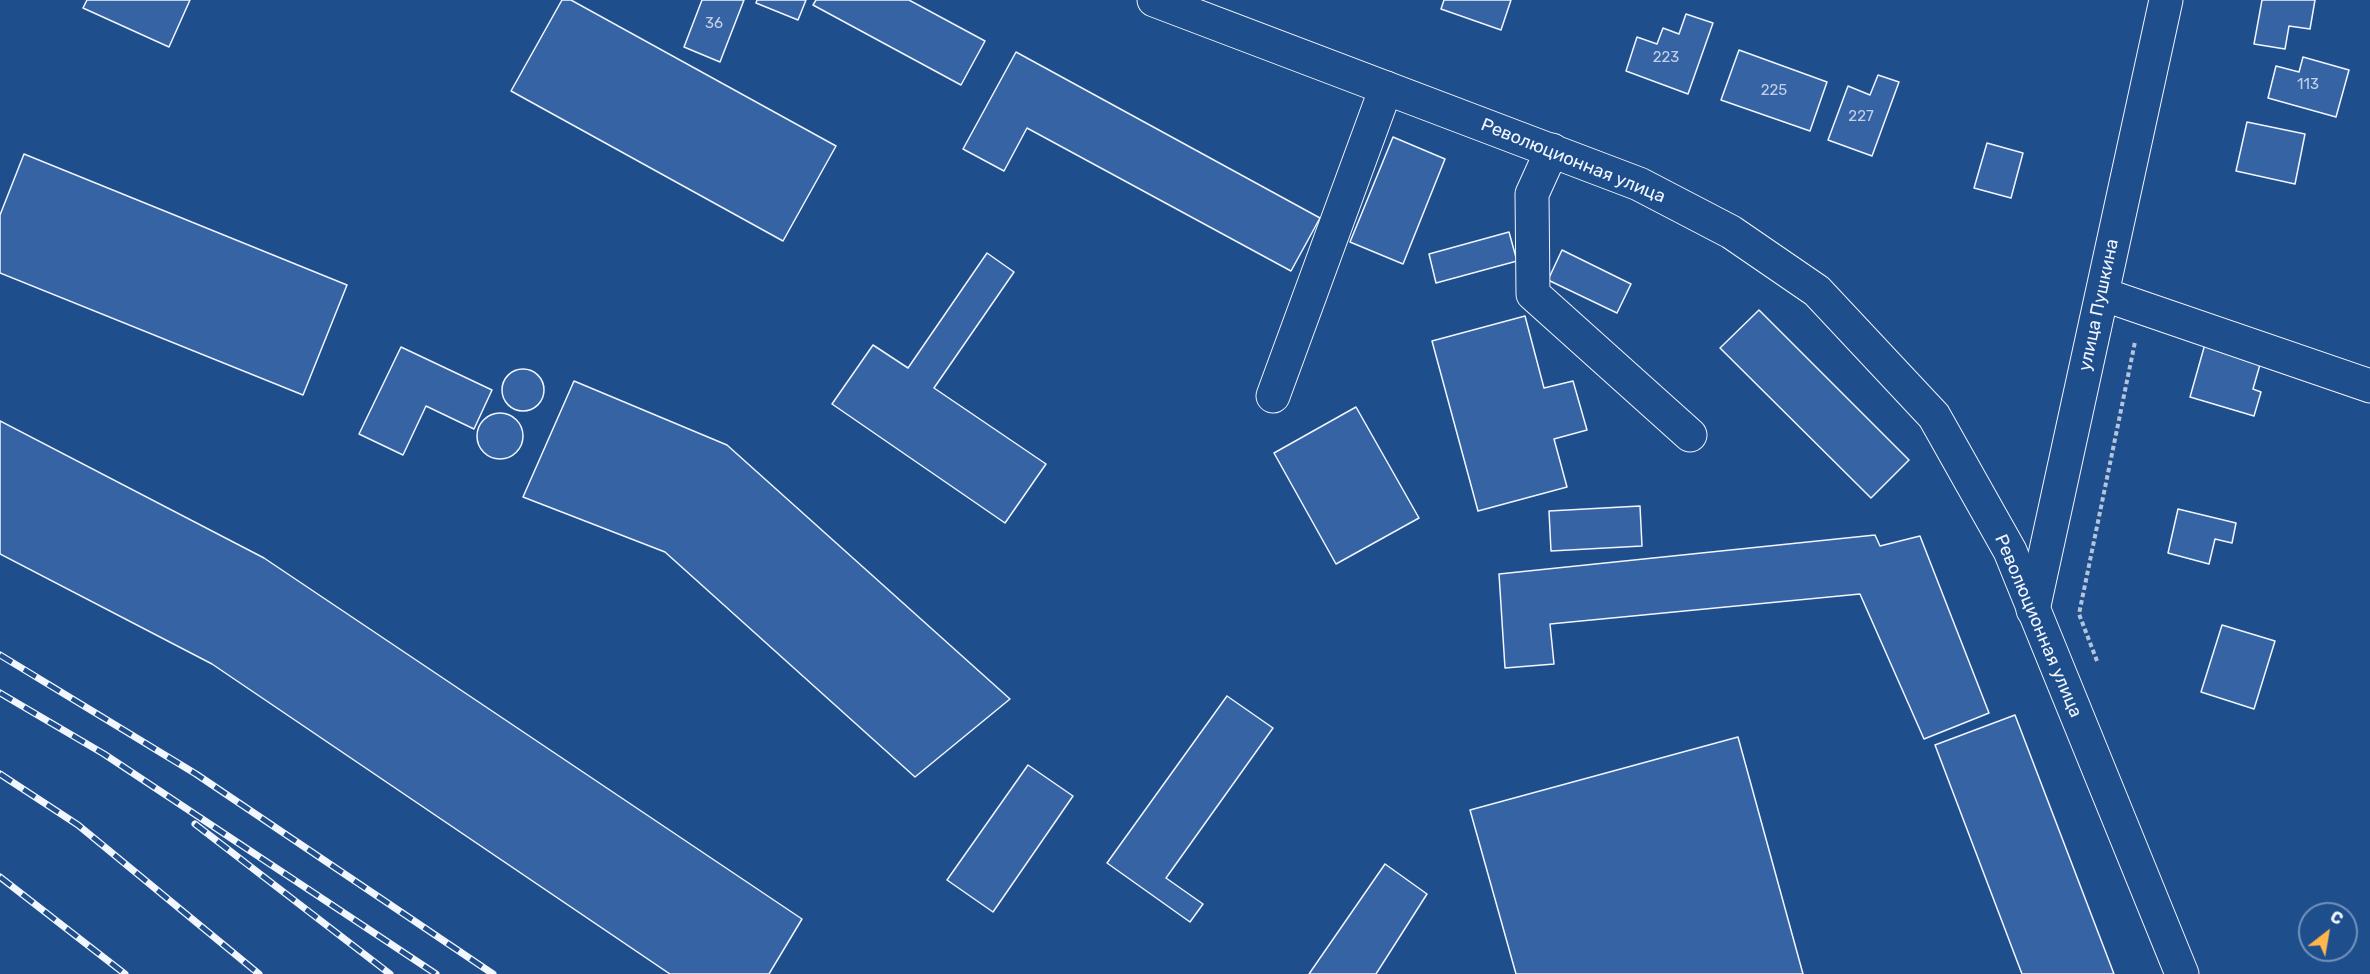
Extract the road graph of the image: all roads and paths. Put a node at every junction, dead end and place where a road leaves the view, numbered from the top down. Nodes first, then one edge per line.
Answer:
1 (1155, 0) edge
2 (2166, 0) edge
3 (1386, 88) junction
4 (1552, 150) junction
5 (2102, 294) junction
6 (2142, 308) junction
7 (2370, 386) edge
8 (1273, 396) dead end
9 (1690, 435) dead end
10 (2033, 610) junction
11 (2079, 614) dead end
12 (2182, 974) edge

1 - 3 main road, Революционная улица
2 - 5 main road, улица Пушкина
3 - 4 main road, Революционная улица
3 - 8 main road
4 - 9 main road
4 - 10 main road, Революционная улица
5 - 6 main road
5 - 10 main road, улица Пушкина
6 - 7 main road
6 - 11 path
10 - 12 main road, Революционная улица

